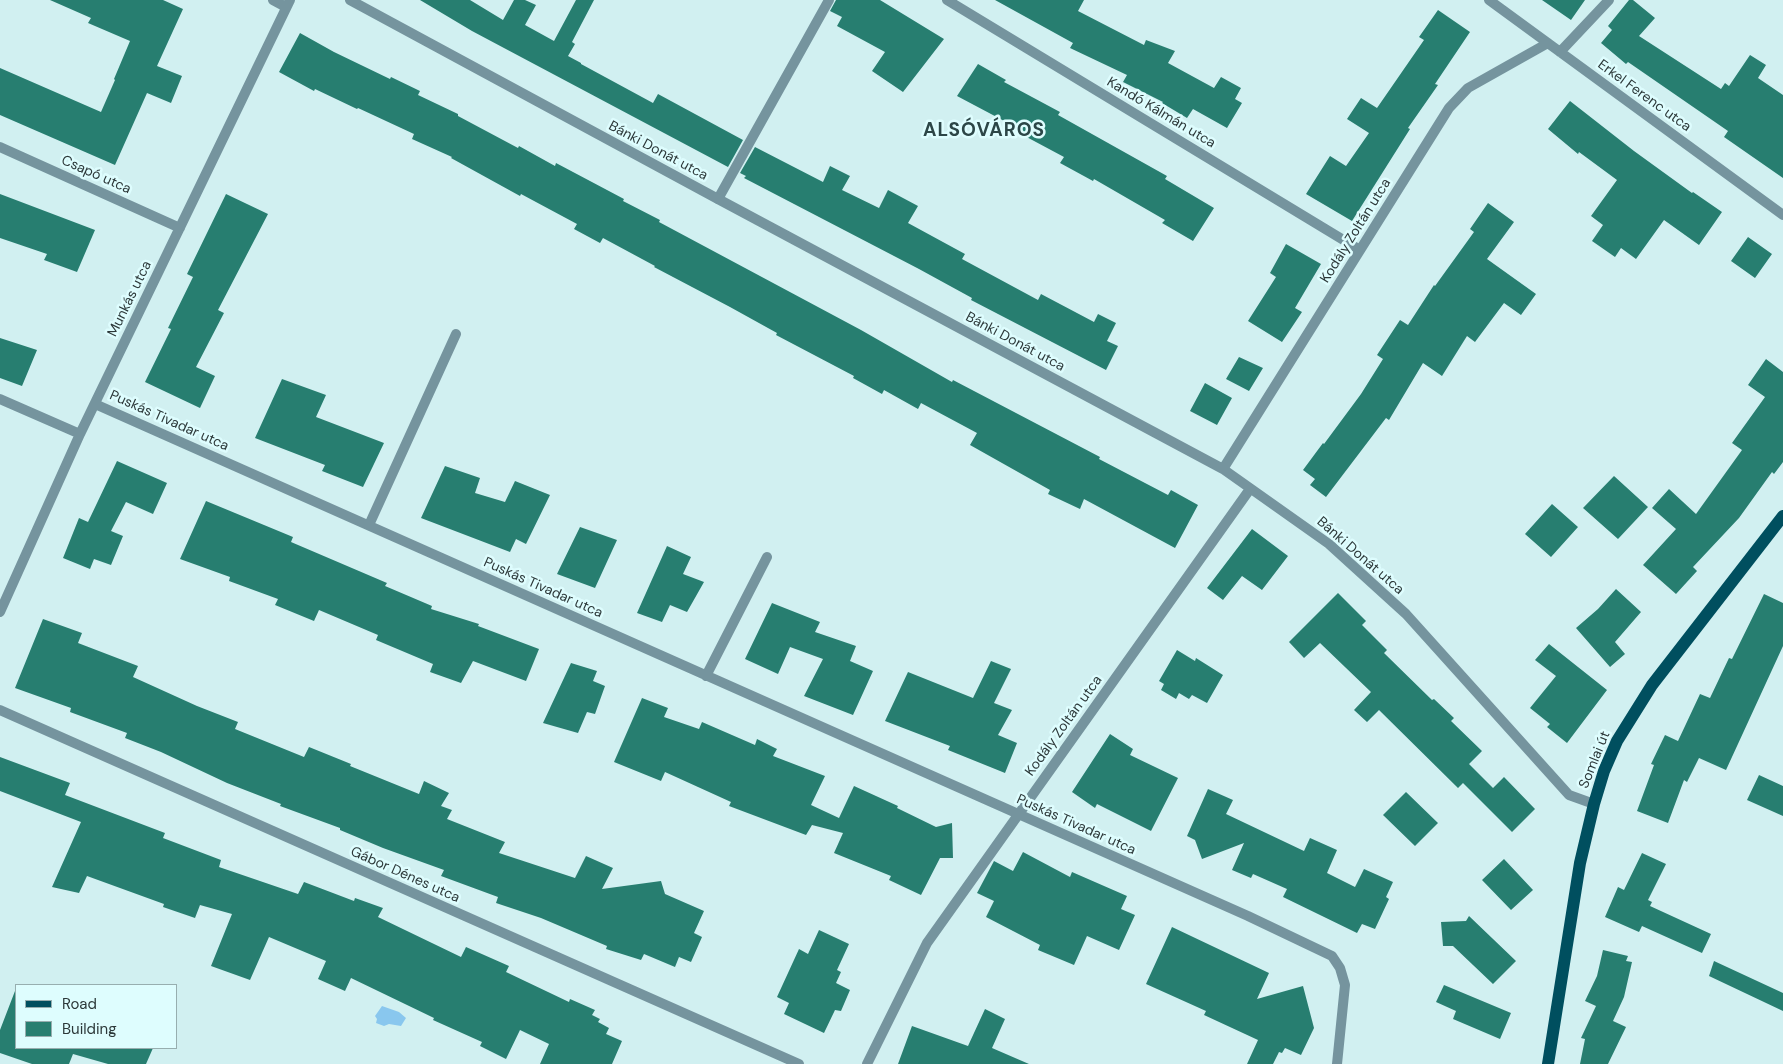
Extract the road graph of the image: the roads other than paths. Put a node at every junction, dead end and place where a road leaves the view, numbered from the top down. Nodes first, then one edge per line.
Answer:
1 (273, 0) edge
2 (350, 0) edge
3 (830, 0) edge
4 (947, 0) edge
5 (1489, 0) edge
6 (1609, 0) edge
7 (288, 3) edge
8 (1548, 43) junction
9 (1560, 52) junction
10 (0, 147) edge
11 (718, 200) junction
12 (1783, 215) edge
13 (180, 228) junction
14 (1360, 250) junction
15 (456, 334) dead end
16 (0, 399) edge
17 (95, 404) junction
18 (80, 434) junction
19 (1223, 469) junction
20 (1250, 488) junction
21 (1783, 516) edge
22 (369, 525) junction
23 (767, 557) dead end
24 (0, 612) edge
25 (706, 676) junction
26 (0, 710) edge
27 (1594, 804) junction
28 (1017, 814) junction
29 (799, 1064) edge
30 (867, 1064) edge
31 (1337, 1064) edge
32 (1548, 1064) edge

1 - 7 street
2 - 11 street, Bánki Donát utca
3 - 11 street
4 - 14 street, Kandó Kálmán utca
5 - 8 street, Erkel Ferenc utca
6 - 9 street
7 - 13 street, Munkás utca
8 - 9 street, Erkel Ferenc utca
8 - 14 street, Kodály Zoltán utca
9 - 12 street, Erkel Ferenc utca
10 - 13 street, Csapó utca
11 - 19 street, Bánki Donát utca
13 - 17 street, Munkás utca
14 - 19 street, Kodály Zoltán utca
15 - 22 street
16 - 18 street
17 - 18 street, Munkás utca
17 - 22 street, Puskás Tivadar utca
18 - 24 street, Munkás utca
19 - 20 street, Bánki Donát utca
20 - 27 street, Bánki Donát utca
20 - 28 street, Kodály Zoltán utca
21 - 27 main road, Somlai út
22 - 25 street, Puskás Tivadar utca
23 - 25 street
25 - 28 street, Puskás Tivadar utca
26 - 29 street, Gábor Dénes utca
27 - 32 main road, Somlai út
28 - 30 street, Kodály Zoltán utca
28 - 31 street, Puskás Tivadar utca

